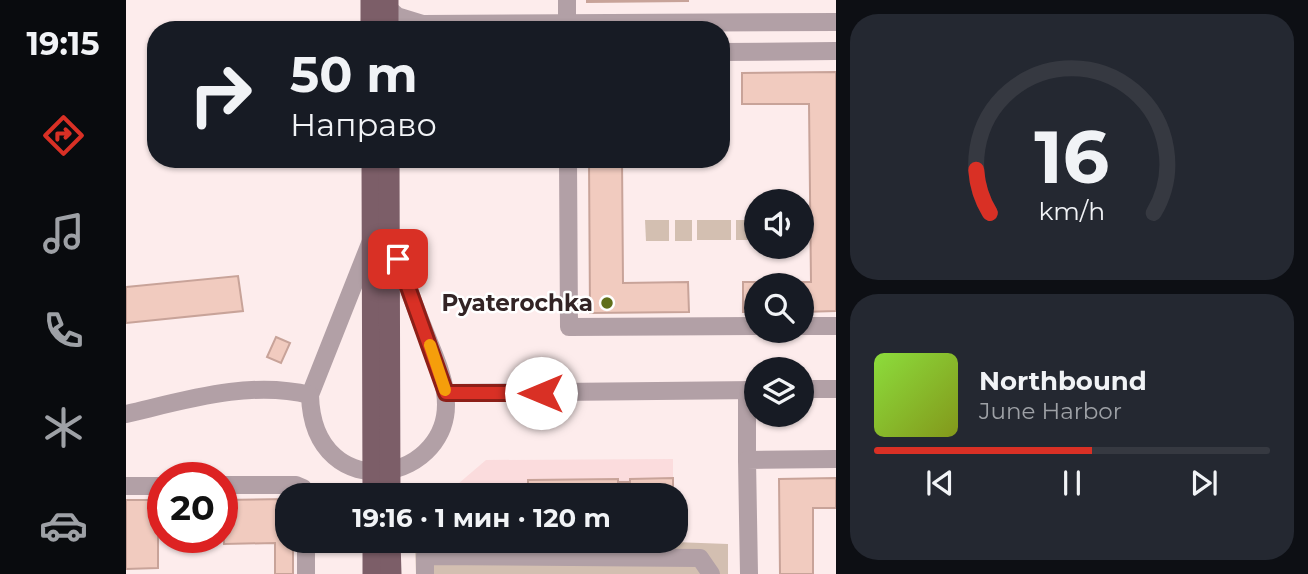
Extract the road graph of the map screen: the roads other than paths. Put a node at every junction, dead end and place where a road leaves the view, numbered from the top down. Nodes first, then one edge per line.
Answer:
1 (567, 0) edge
2 (383, 3) edge
3 (375, 21) edge
4 (386, 21) edge
5 (407, 21) edge
6 (567, 21) edge
7 (835, 22) edge
8 (730, 24) edge
9 (835, 51) edge
10 (730, 52) edge
11 (373, 168) edge
12 (388, 168) edge
13 (568, 168) edge
14 (381, 237) junction
15 (744, 326) edge
16 (814, 326) edge
17 (835, 326) edge
18 (835, 388) edge
19 (814, 389) edge
20 (744, 390) edge
21 (446, 393) junction
22 (310, 395) junction
23 (126, 414) edge
24 (749, 427) edge
25 (835, 459) edge
26 (747, 460) junction
27 (381, 472) junction
28 (377, 483) edge
29 (385, 483) edge
30 (238, 485) edge
31 (275, 485) edge
32 (126, 486) edge
33 (147, 486) edge
34 (306, 553) edge
35 (373, 553) edge
36 (390, 553) edge
37 (540, 565) edge
38 (306, 574) edge
39 (373, 574) edge
40 (391, 574) edge
41 (425, 574) edge
42 (710, 574) edge
43 (749, 574) edge

1 - 6 street
2 - 3 main road
2 - 4 main road
2 - 5 street
7 - 8 street
9 - 10 street
11 - 14 main road
12 - 14 main road
13 - 15 street
14 - 21 street
14 - 22 street
14 - 27 main road
16 - 17 street
18 - 19 street
20 - 21 street
21 - 27 street
22 - 23 street
22 - 27 street
24 - 26 street
25 - 26 street
26 - 43 street
27 - 28 main road
27 - 29 main road
30 - 31 street
32 - 33 street
34 - 38 street
35 - 39 main road
36 - 40 main road
37 - 41 street
37 - 42 street

